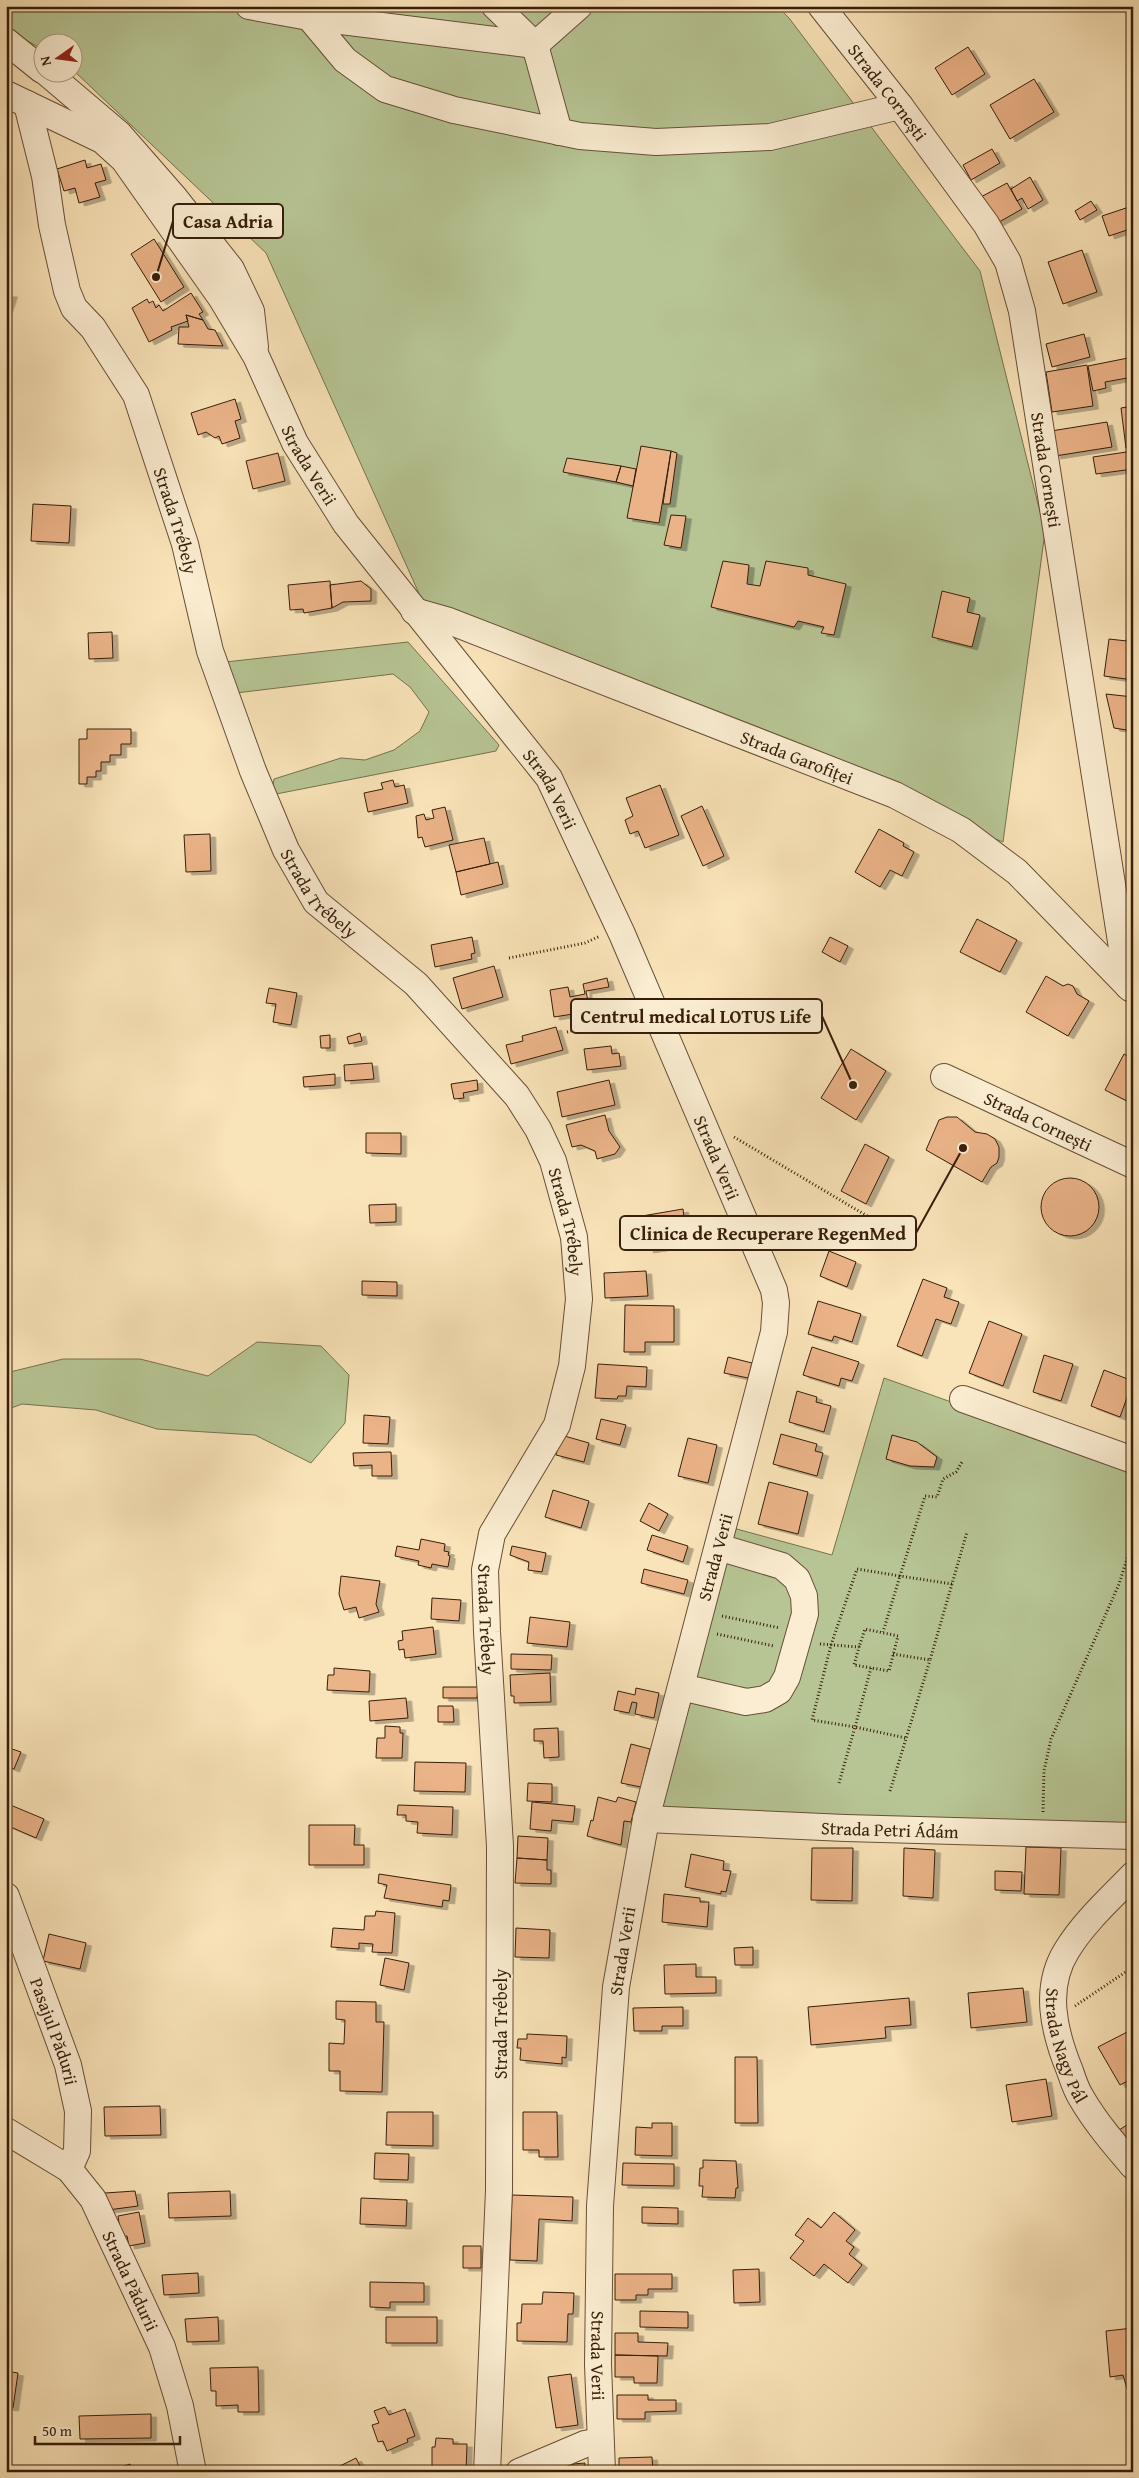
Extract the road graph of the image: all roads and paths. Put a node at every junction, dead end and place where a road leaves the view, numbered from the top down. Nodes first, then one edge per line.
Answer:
1 (249, 6) edge
2 (495, 6) edge
3 (579, 6) edge
4 (821, 6) edge
5 (308, 12) edge
6 (6, 42) edge
7 (535, 45) junction
8 (32, 62) edge
9 (58, 82) edge
10 (13, 102) edge
11 (900, 106) junction
12 (559, 132) junction
13 (256, 356) junction
14 (414, 611) junction
15 (605, 933) dead end
16 (509, 958) dead end
17 (1130, 989) edge
18 (638, 1013) dead end
19 (567, 1032) dead end
20 (944, 1077) dead end
21 (728, 1135) dead end
22 (1133, 1165) edge
23 (899, 1235) dead end
24 (963, 1399) dead end
25 (1133, 1460) edge
26 (962, 1462) dead end
27 (967, 1532) dead end
28 (1133, 1540) edge
29 (718, 1546) junction
30 (900, 1576) junction
31 (952, 1584) junction
32 (716, 1614) dead end
33 (882, 1632) junction
34 (711, 1633) dead end
35 (797, 1641) junction
36 (831, 1645) junction
37 (859, 1647) junction
38 (893, 1654) junction
39 (930, 1660) junction
40 (872, 1668) junction
41 (681, 1687) junction
42 (855, 1728) junction
43 (906, 1738) junction
44 (839, 1783) dead end
45 (890, 1791) dead end
46 (646, 1819) junction
47 (1043, 1832) junction
48 (1133, 1836) edge
49 (1133, 1875) edge
50 (6, 1896) edge
51 (1133, 1967) edge
52 (1054, 2021) junction
53 (6, 2131) edge
54 (1133, 2166) edge
55 (69, 2170) junction
56 (600, 2441) junction
57 (193, 2472) edge
58 (487, 2472) edge
59 (519, 2472) edge
60 (602, 2472) edge

1 - 5 street
2 - 7 street
3 - 7 street
4 - 11 street, Strada Cornești
5 - 7 street
5 - 12 street
6 - 8 street
7 - 12 street
9 - 13 street
10 - 13 street, Strada Verii
10 - 58 street, Strada Trébely
11 - 12 street
11 - 17 street, Strada Cornești
13 - 14 street, Strada Verii
14 - 17 street, Strada Garofiței
14 - 29 street, Strada Verii
15 - 16 path
18 - 19 path
20 - 22 street, Strada Cornești
21 - 23 path
24 - 25 street
26 - 30 path
27 - 31 path
28 - 47 path
29 - 35 street
29 - 41 street, Strada Verii
30 - 31 path
30 - 33 path
30 - 36 path
31 - 39 path
32 - 35 path
33 - 37 path
33 - 38 path
34 - 35 path
35 - 36 path
35 - 41 street
36 - 37 path
36 - 42 path
37 - 40 path
38 - 39 path
38 - 40 path
39 - 43 path
40 - 42 path
41 - 46 street, Strada Verii
42 - 43 path
42 - 44 path
43 - 45 path
46 - 47 street, Strada Petri Ádám
46 - 56 street, Strada Verii
47 - 48 street, Strada Petri Ádám
49 - 52 street, Strada Nagy Pál
50 - 55 street, Pasajul Pădurii
51 - 52 path
52 - 54 street, Strada Nagy Pál
53 - 55 street, Strada Pădurii
55 - 57 street, Strada Pădurii
56 - 59 street
56 - 60 street, Strada Verii

